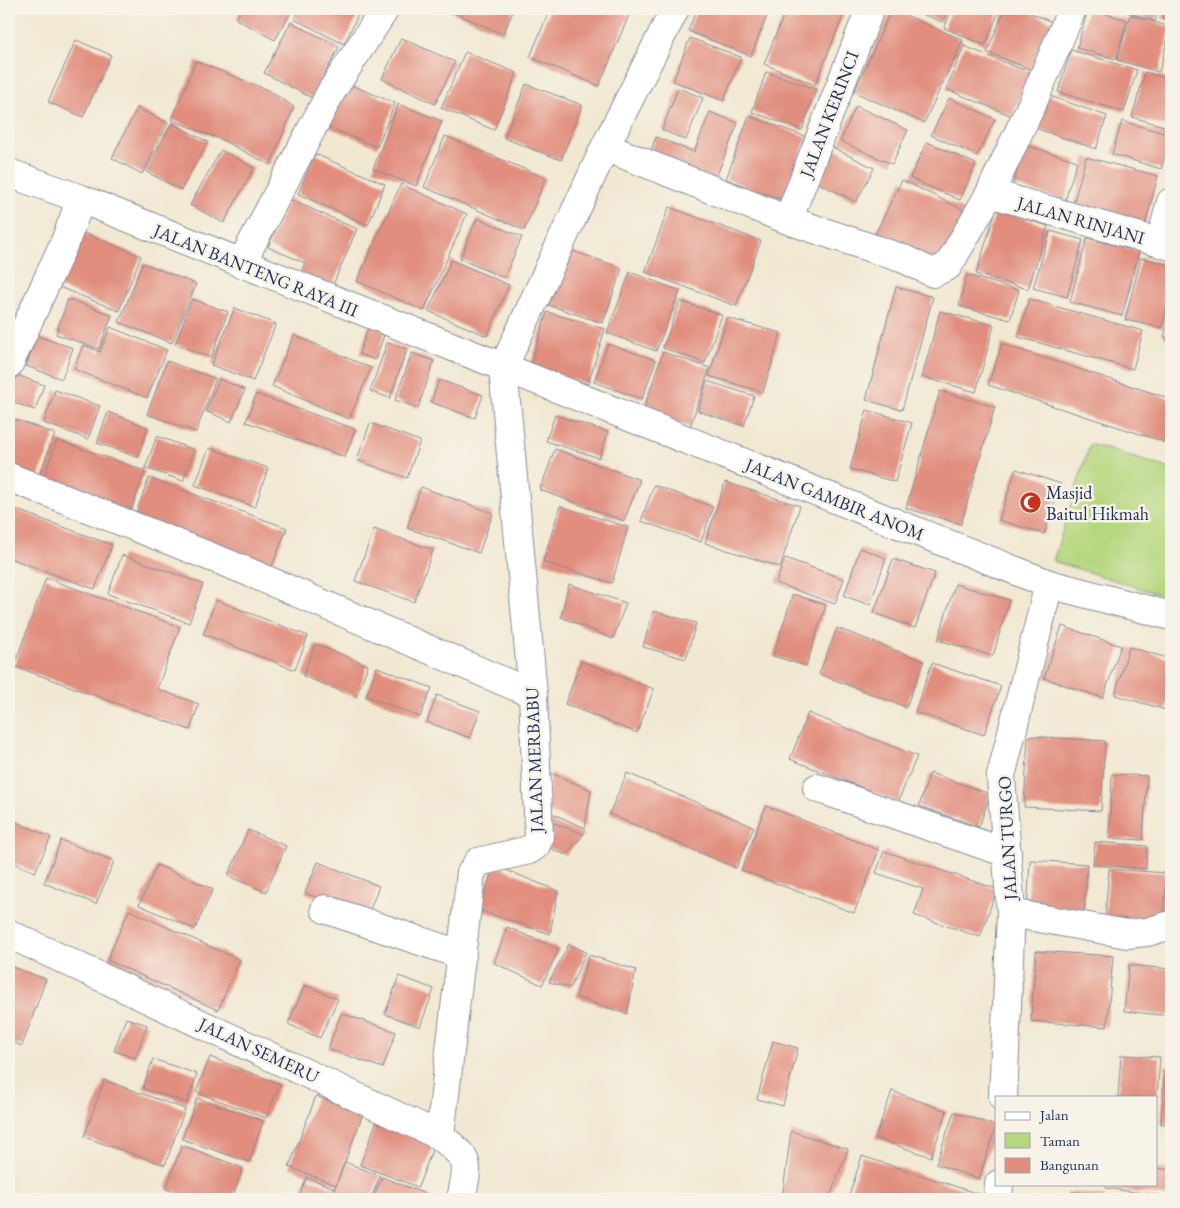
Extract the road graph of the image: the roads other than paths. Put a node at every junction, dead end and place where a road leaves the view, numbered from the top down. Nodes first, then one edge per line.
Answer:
1 (384, 9) edge
2 (675, 9) edge
3 (870, 9) edge
4 (1072, 9) edge
5 (605, 148) junction
6 (9, 172) edge
7 (990, 193) junction
8 (81, 199) junction
9 (1171, 202) edge
10 (788, 220) junction
11 (1166, 245) edge
12 (241, 264) junction
13 (9, 364) edge
14 (503, 368) junction
15 (9, 477) edge
16 (1049, 584) junction
17 (1171, 616) edge
18 (534, 694) junction
19 (817, 788) dead end
20 (1007, 853) junction
21 (325, 909) dead end
22 (1011, 913) junction
23 (1171, 925) edge
24 (9, 934) edge
25 (462, 955) junction
26 (1003, 1096) edge
27 (440, 1136) junction
28 (999, 1186) edge
29 (461, 1199) edge
30 (998, 1199) edge

1 - 12 street
2 - 5 street
3 - 10 street, JALAN KERINCI
4 - 7 street
5 - 10 street
5 - 14 street
6 - 8 street, JALAN BANTENG RAYA III
7 - 10 street
7 - 11 street, JALAN RINJANI
8 - 12 street, JALAN BANTENG RAYA III
8 - 13 street
9 - 11 street
12 - 14 street, JALAN BANTENG RAYA III
14 - 16 street, JALAN GAMBIR ANOM
14 - 18 street, JALAN MERBABU
15 - 18 street
16 - 17 street, JALAN GAMBIR ANOM
16 - 20 street, JALAN TURGO
18 - 25 street, JALAN MERBABU
19 - 20 street
20 - 22 street, JALAN TURGO
21 - 25 street
22 - 23 street
22 - 26 street, JALAN TURGO
24 - 27 street, JALAN SEMERU
25 - 27 street, JALAN MERBABU
27 - 29 street, JALAN SEMERU
28 - 30 street

